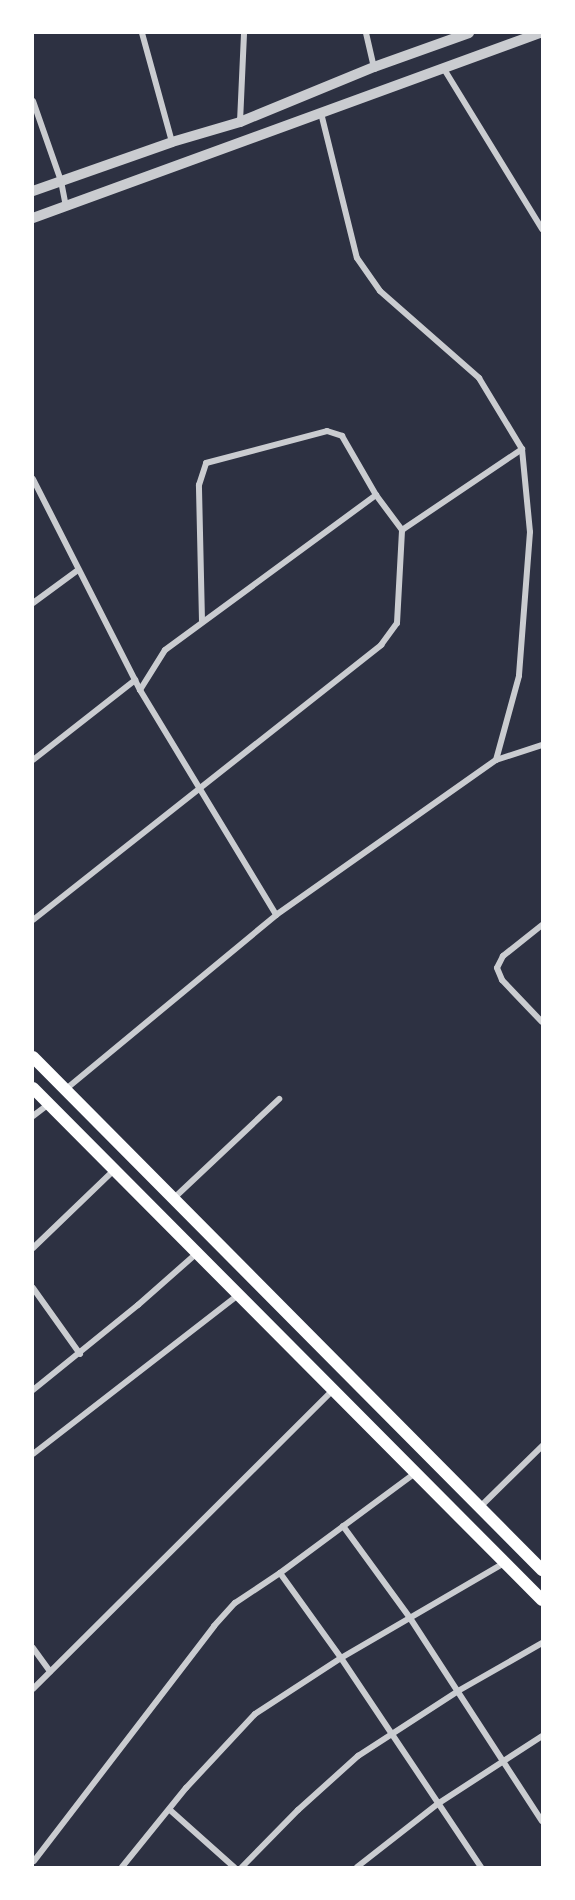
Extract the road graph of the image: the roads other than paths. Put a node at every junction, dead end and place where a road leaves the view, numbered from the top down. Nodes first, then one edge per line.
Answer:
1 (142, 33) edge
2 (244, 33) edge
3 (366, 33) edge
4 (469, 33) edge
5 (540, 33) edge
6 (374, 67) junction
7 (444, 69) junction
8 (33, 101) edge
9 (321, 113) junction
10 (240, 122) junction
11 (172, 142) junction
12 (61, 181) junction
13 (33, 191) edge
14 (66, 206) junction
15 (33, 218) edge
16 (542, 229) edge
17 (522, 449) junction
18 (33, 478) edge
19 (376, 495) junction
20 (402, 530) junction
21 (78, 570) junction
22 (33, 603) edge
23 (202, 621) junction
24 (135, 680) junction
25 (140, 690) junction
26 (542, 745) edge
27 (33, 760) edge
28 (496, 760) junction
29 (199, 790) junction
30 (276, 915) junction
31 (33, 920) edge
32 (542, 925) edge
33 (542, 1022) edge
34 (33, 1057) edge
35 (33, 1088) edge
36 (66, 1089) junction
37 (279, 1099) dead end
38 (49, 1104) junction
39 (33, 1116) edge
40 (114, 1170) junction
41 (173, 1198) junction
42 (33, 1248) edge
43 (197, 1253) junction
44 (33, 1287) edge
45 (238, 1295) junction
46 (80, 1354) junction
47 (33, 1390) edge
48 (333, 1390) junction
49 (542, 1446) edge
50 (33, 1454) edge
51 (415, 1473) junction
52 (479, 1507) junction
53 (343, 1527) junction
54 (504, 1563) junction
55 (542, 1570) edge
56 (280, 1573) junction
57 (542, 1600) edge
58 (410, 1618) junction
59 (542, 1643) edge
60 (33, 1648) edge
61 (341, 1658) junction
62 (50, 1671) junction
63 (33, 1689) edge
64 (458, 1691) junction
65 (392, 1733) junction
66 (542, 1736) edge
67 (503, 1761) junction
68 (439, 1803) junction
69 (170, 1810) junction
70 (542, 1821) edge
71 (33, 1861) edge
72 (39, 1867) edge
73 (122, 1867) edge
74 (234, 1867) edge
75 (242, 1867) edge
76 (357, 1867) edge
77 (481, 1867) edge

1 - 11 street
2 - 10 street
3 - 6 street
4 - 6 street
5 - 7 street
6 - 10 street
7 - 9 street
7 - 16 street
8 - 12 street
9 - 14 street
9 - 17 street
10 - 11 street
11 - 12 street
12 - 13 street
12 - 14 street
14 - 15 street
17 - 20 street
17 - 28 street
18 - 21 street
19 - 20 street
19 - 23 street
19 - 23 street
20 - 29 street
21 - 22 street
21 - 24 street
23 - 25 street
24 - 25 street
24 - 27 street
25 - 29 street
26 - 28 street
28 - 30 street
29 - 30 street
29 - 31 street
30 - 36 street
32 - 33 street
34 - 36 main road
35 - 38 main road
36 - 41 main road
37 - 41 street
38 - 39 street
38 - 40 main road
40 - 42 street
40 - 43 main road
41 - 52 main road
43 - 45 main road
43 - 46 street
44 - 46 street
45 - 48 main road
45 - 50 street
46 - 47 street
48 - 51 main road
48 - 62 street
49 - 52 street
51 - 53 street
51 - 54 main road
52 - 55 main road
53 - 56 street
53 - 58 street
54 - 57 main road
54 - 58 street
56 - 61 street
56 - 71 street
58 - 61 street
58 - 64 street
59 - 64 street
60 - 62 street
61 - 65 street
61 - 69 street
62 - 63 street
64 - 65 street
64 - 67 street
65 - 68 street
65 - 75 street
66 - 67 street
67 - 68 street
67 - 70 street
68 - 76 street
68 - 77 street
69 - 73 street
69 - 74 street
71 - 72 street

